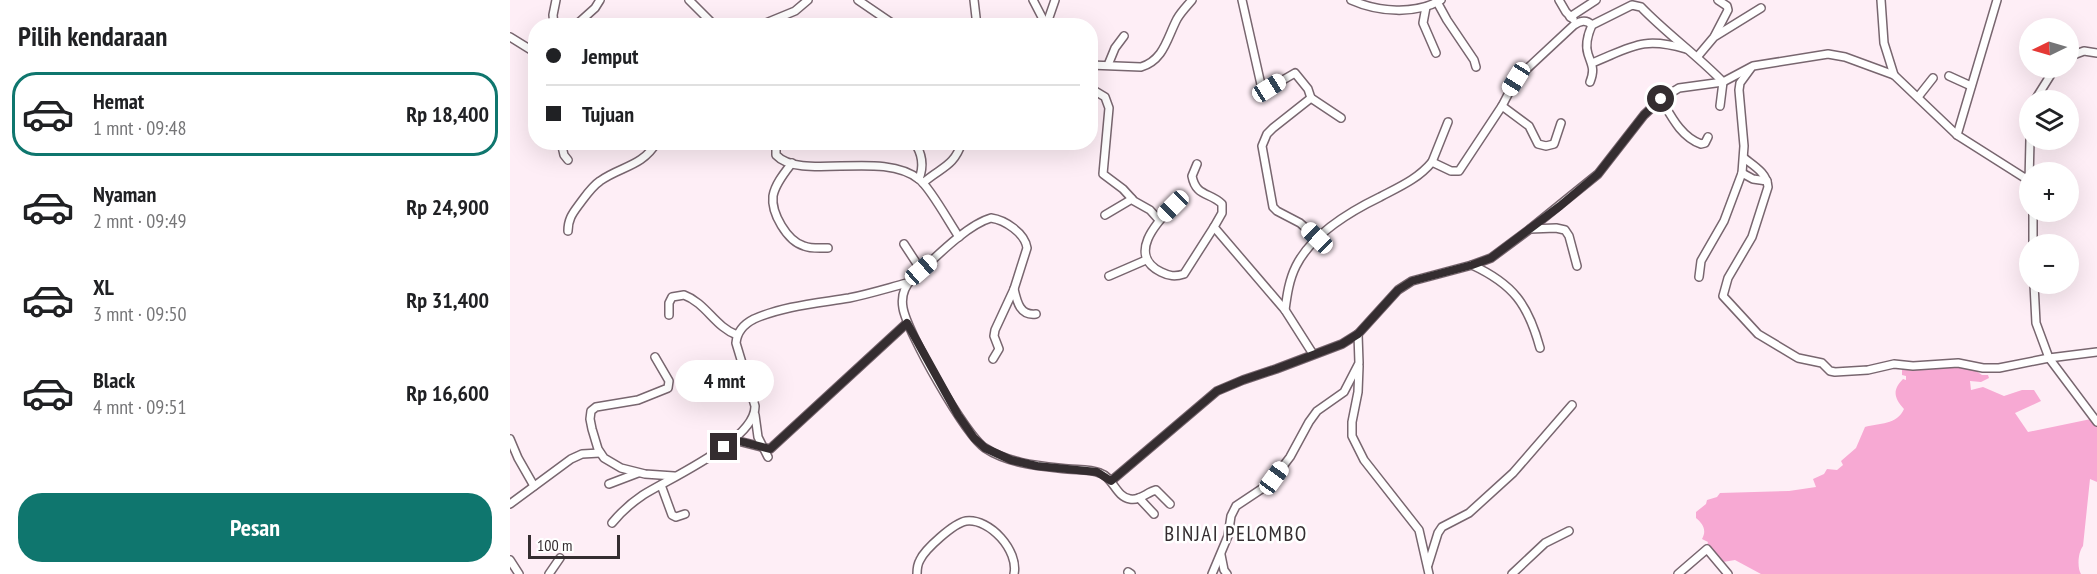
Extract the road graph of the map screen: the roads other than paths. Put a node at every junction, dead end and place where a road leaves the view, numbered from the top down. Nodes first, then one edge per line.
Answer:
1 (556, 0) edge
2 (600, 0) edge
3 (689, 0) edge
4 (808, 0) edge
5 (858, 0) edge
6 (974, 0) edge
7 (1033, 0) edge
8 (1055, 0) edge
9 (1192, 0) edge
10 (1242, 0) edge
11 (1352, 0) edge
12 (1559, 0) edge
13 (1596, 0) edge
14 (1719, 0) edge
15 (1881, 0) edge
16 (1997, 0) edge
17 (1438, 1) edge
18 (1426, 7) junction
19 (1761, 8) dead end
20 (1570, 16) junction
21 (554, 18) edge
22 (583, 18) edge
23 (707, 18) edge
24 (778, 18) edge
25 (884, 18) edge
26 (975, 18) edge
27 (1042, 18) edge
28 (1049, 18) edge
29 (1577, 23) junction
30 (1592, 26) junction
31 (1124, 36) dead end
32 (510, 37) edge
33 (1714, 37) junction
34 (528, 48) edge
35 (1691, 51) junction
36 (1436, 53) dead end
37 (2079, 53) edge
38 (2097, 53) edge
39 (1698, 56) junction
40 (1592, 63) junction
41 (1098, 65) edge
42 (1108, 65) junction
43 (1753, 66) junction
44 (1476, 67) dead end
45 (1894, 75) junction
46 (1949, 76) dead end
47 (1933, 78) dead end
48 (1590, 82) dead end
49 (1723, 82) junction
50 (1971, 86) junction
51 (1098, 93) edge
52 (1918, 97) junction
53 (1311, 98) junction
54 (1661, 99) junction
55 (1502, 106) junction
56 (1720, 106) dead end
57 (1341, 118) dead end
58 (1449, 122) dead end
59 (1561, 123) dead end
60 (1957, 135) junction
61 (1708, 137) dead end
62 (563, 150) edge
63 (651, 150) edge
64 (776, 150) edge
65 (918, 150) edge
66 (959, 150) edge
67 (1744, 158) junction
68 (568, 160) dead end
69 (1432, 162) junction
70 (792, 163) junction
71 (1197, 164) dead end
72 (1742, 173) junction
73 (2019, 175) edge
74 (921, 181) junction
75 (1767, 181) junction
76 (1132, 199) junction
77 (1173, 206) dead end
78 (1105, 215) dead end
79 (1159, 220) junction
80 (1214, 228) junction
81 (1530, 229) junction
82 (568, 231) dead end
83 (959, 237) junction
84 (1317, 238) junction
85 (904, 244) dead end
86 (828, 248) dead end
87 (1146, 260) junction
88 (1472, 265) junction
89 (1577, 266) dead end
90 (921, 270) junction
91 (1109, 276) dead end
92 (1699, 277) dead end
93 (907, 283) junction
94 (1014, 289) junction
95 (2035, 294) edge
96 (1285, 310) junction
97 (1036, 314) dead end
98 (669, 315) dead end
99 (907, 323) junction
100 (1358, 334) junction
101 (737, 335) junction
102 (1540, 348) dead end
103 (2097, 352) edge
104 (1313, 354) junction
105 (655, 357) dead end
106 (2049, 358) junction
107 (993, 359) dead end
108 (1359, 363) junction
109 (1572, 405) dead end
110 (755, 413) junction
111 (2097, 422) edge
112 (510, 439) edge
113 (735, 440) junction
114 (763, 448) junction
115 (600, 453) junction
116 (768, 457) dead end
117 (638, 473) junction
118 (674, 476) junction
119 (1111, 481) junction
120 (609, 484) dead end
121 (661, 484) junction
122 (534, 486) junction
123 (1139, 498) junction
124 (510, 504) edge
125 (1170, 504) dead end
126 (685, 514) dead end
127 (1154, 514) dead end
128 (612, 523) dead end
129 (1569, 531) dead end
130 (1221, 555) junction
131 (560, 558) dead end
132 (510, 560) edge
133 (1428, 565) junction
134 (1725, 573) edge
135 (519, 574) edge
136 (549, 574) edge
137 (917, 574) edge
138 (1014, 574) edge
139 (1212, 574) edge
140 (1227, 574) edge
141 (1429, 574) edge
142 (1512, 574) edge
143 (1678, 574) edge

1 - 21 street
2 - 22 street
3 - 23 street
4 - 24 street
5 - 25 street
6 - 26 street
7 - 27 street
8 - 28 street
9 - 42 street
10 - 53 street
11 - 18 street
12 - 20 street
13 - 20 street
14 - 33 street
15 - 45 street
16 - 50 street
17 - 18 street
17 - 44 street
18 - 36 street
19 - 33 street
20 - 29 street
29 - 30 street
29 - 55 street
30 - 35 street
30 - 40 street
31 - 42 street
32 - 34 street
33 - 39 street
35 - 39 street
35 - 40 street
37 - 38 street
39 - 49 street
40 - 48 street
41 - 42 street
43 - 45 street
43 - 49 street
43 - 67 street
45 - 52 street
46 - 50 street
47 - 52 street
49 - 54 street
49 - 56 street
50 - 60 street
51 - 76 street
52 - 60 street
53 - 57 street
53 - 84 street
54 - 61 street
54 - 81 street
55 - 59 street
55 - 69 street
58 - 69 street
60 - 73 street
62 - 68 street
63 - 82 street
64 - 70 street
65 - 74 street
66 - 74 street
67 - 72 street
67 - 75 street
69 - 84 street
70 - 74 street
70 - 86 street
71 - 80 street
72 - 75 street
72 - 92 street
74 - 83 street
75 - 106 street
76 - 78 street
76 - 79 street
77 - 79 street
79 - 87 street
80 - 87 street
80 - 96 street
81 - 88 street
81 - 89 street
83 - 90 street
83 - 94 street
84 - 96 street
85 - 90 street
87 - 91 street
88 - 100 street
88 - 102 street
90 - 93 street
93 - 99 street
93 - 101 street
94 - 97 street
94 - 107 street
95 - 106 street
96 - 104 street
98 - 101 street
99 - 114 street
99 - 119 street
100 - 104 street
100 - 108 street
101 - 110 street
103 - 106 street
104 - 119 street
105 - 115 street
106 - 111 street
108 - 130 street
108 - 133 street
109 - 133 street
110 - 113 street
110 - 114 street
112 - 122 street
113 - 114 street
113 - 118 street
114 - 116 street
115 - 117 street
115 - 122 street
117 - 118 street
117 - 120 street
118 - 121 street
119 - 123 street
121 - 126 street
121 - 128 street
122 - 124 street
123 - 125 street
123 - 127 street
129 - 142 street
130 - 139 street
130 - 140 street
131 - 136 street
132 - 135 street
133 - 141 street
134 - 143 street
137 - 138 street

